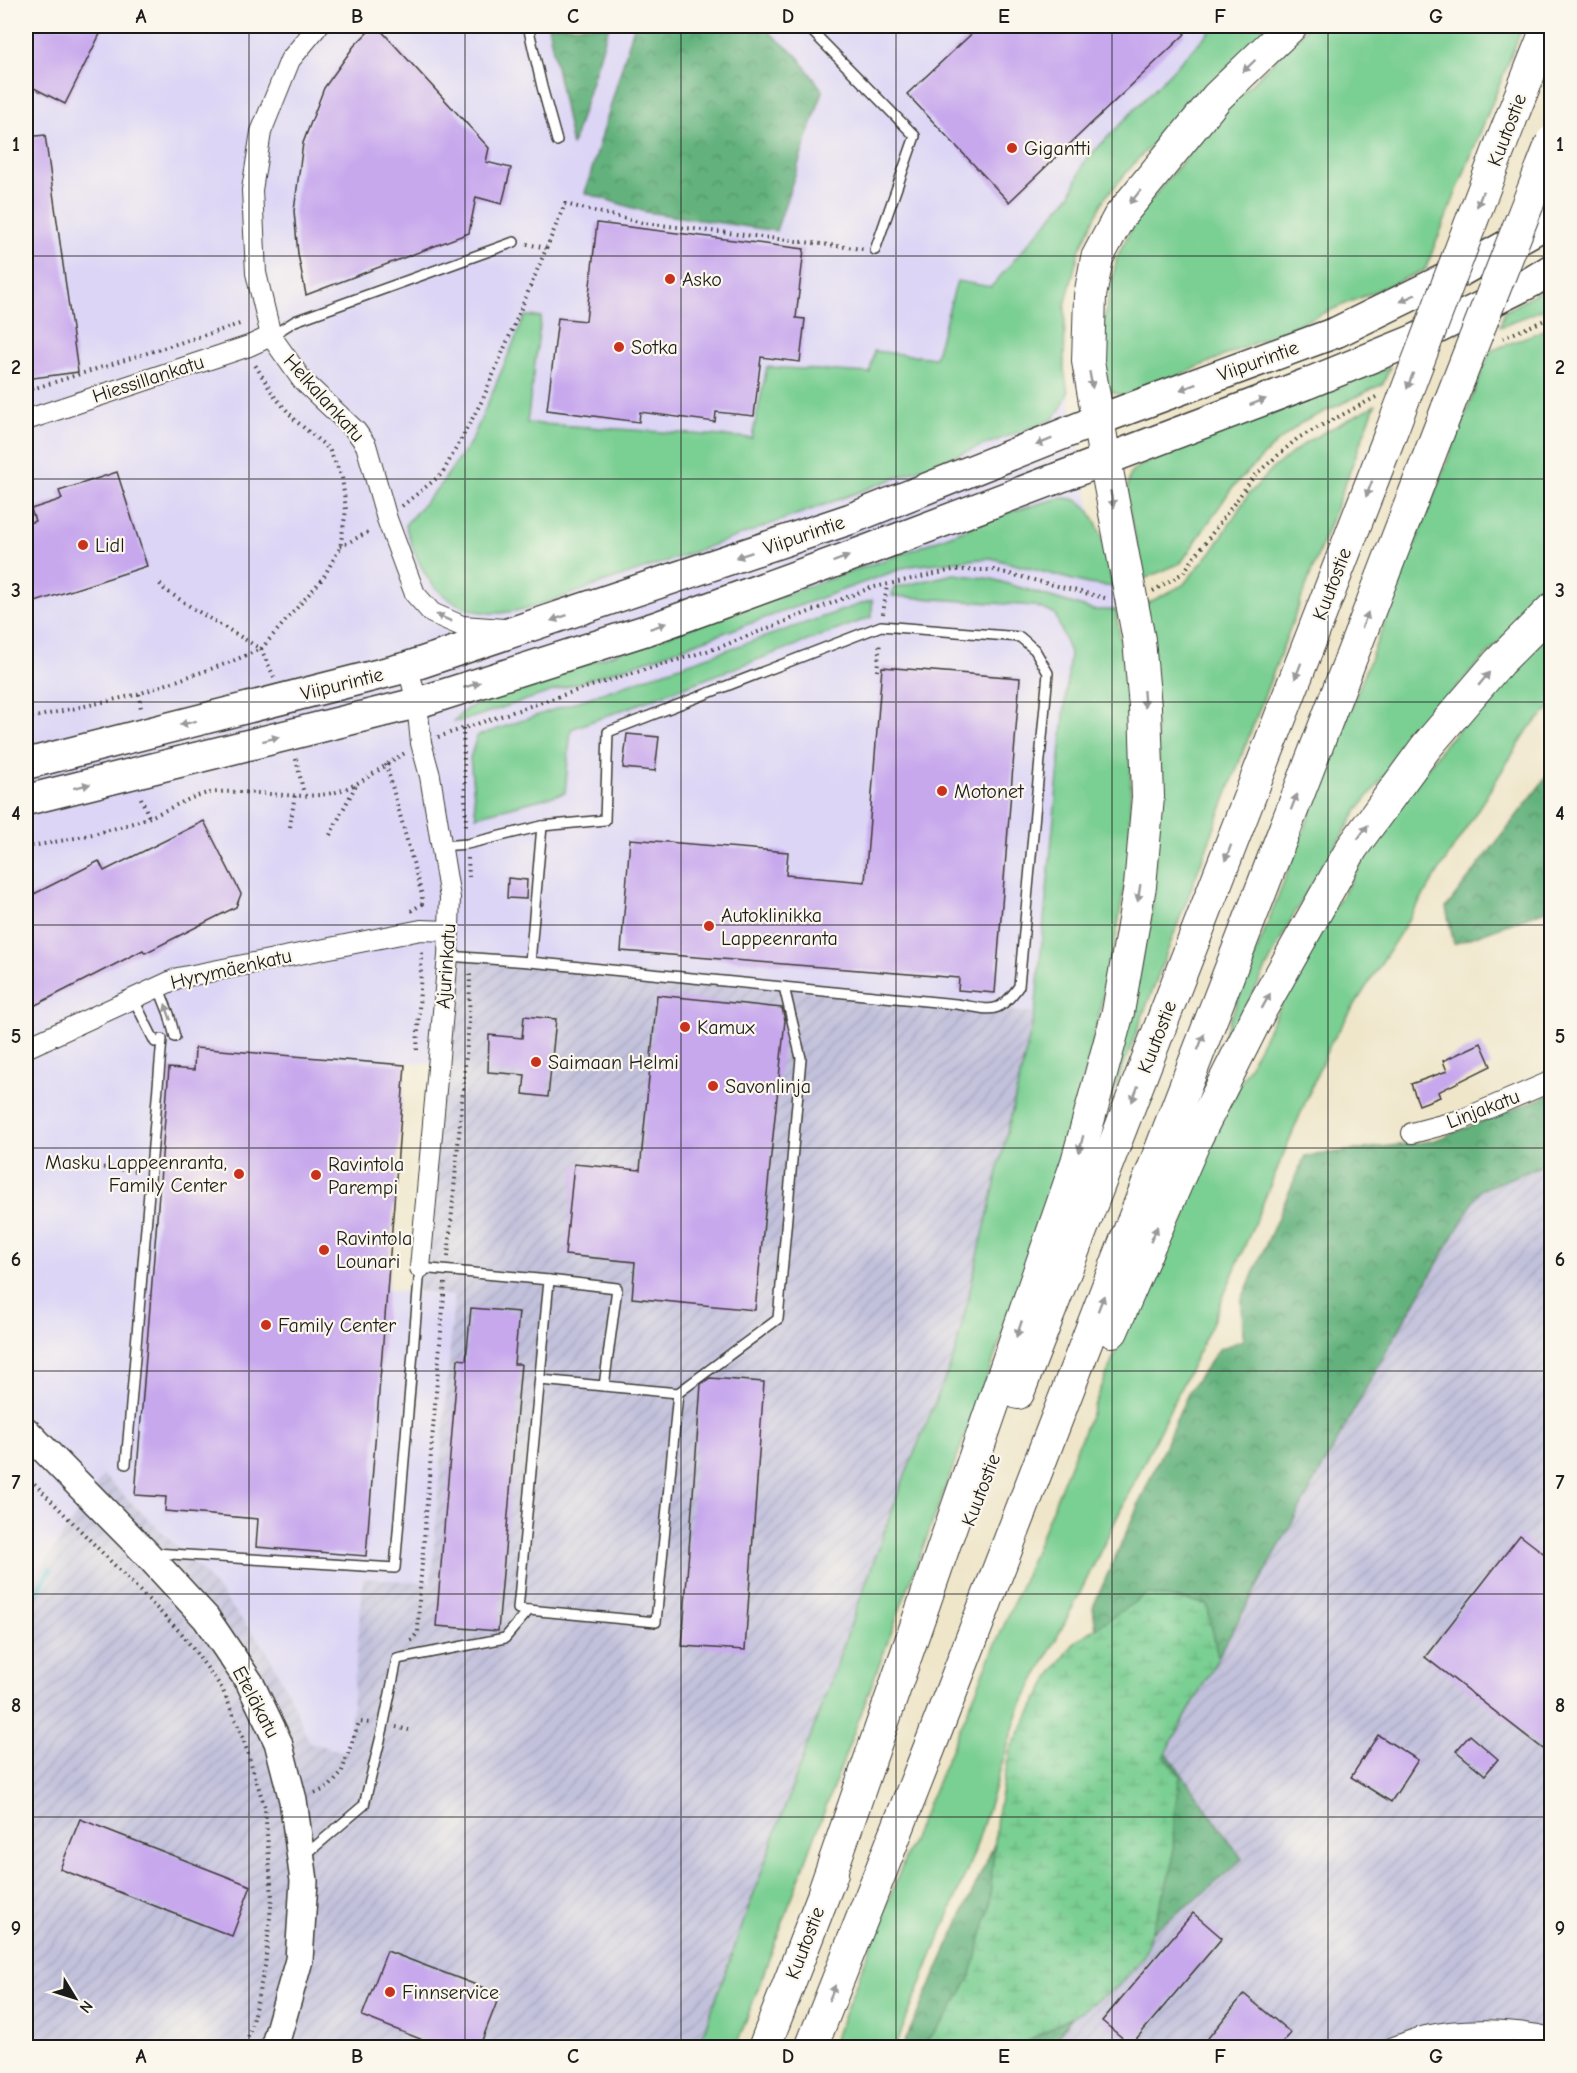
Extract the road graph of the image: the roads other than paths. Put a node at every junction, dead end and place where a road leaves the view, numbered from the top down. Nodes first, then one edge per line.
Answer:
1 (318, 26) edge
2 (528, 26) edge
3 (807, 26) edge
4 (1291, 26) edge
5 (1548, 26) edge
6 (557, 141) dead end
7 (1551, 142) edge
8 (1551, 220) edge
9 (514, 242) dead end
10 (875, 250) road end
11 (1551, 268) edge
12 (270, 336) junction
13 (26, 420) edge
14 (1098, 420) junction
15 (1105, 460) junction
16 (1551, 609) edge
17 (522, 630) junction
18 (408, 667) junction
19 (417, 703) junction
20 (26, 764) edge
21 (26, 800) edge
22 (542, 826) junction
23 (442, 846) junction
24 (448, 931) junction
25 (448, 956) junction
26 (530, 962) junction
27 (158, 986) junction
28 (784, 987) junction
29 (133, 998) junction
30 (176, 1037) dead end
31 (26, 1048) edge
32 (1551, 1081) edge
33 (1412, 1133) dead end
34 (420, 1268) junction
35 (549, 1280) junction
36 (540, 1380) junction
37 (604, 1386) junction
38 (678, 1393) junction
39 (26, 1431) edge
40 (126, 1464) dead end
41 (146, 1552) junction
42 (529, 1610) junction
43 (929, 1749) junction
44 (302, 1858) junction
45 (824, 1892) junction
46 (1551, 2038) edge
47 (274, 2048) edge
48 (764, 2048) edge
49 (811, 2048) edge
50 (1390, 2048) edge

1 - 12 street, Helkalankatu
2 - 6 lane
3 - 10 lane
4 -> 14 highway
5 -> 45 highway, Kuutostie, bridge
43 -> 7 highway, bridge
8 -> 14 main road, Viipurintie
9 - 12 lane
15 -> 11 main road, Viipurintie
12 - 13 street, Hiessillankatu
17 -> 12 street, Helkalankatu
14 - 15 highway
14 -> 17 main road, Viipurintie
19 -> 15 main road, Viipurintie
15 -> 45 highway
43 -> 16 highway
17 - 18 main road, Viipurintie
18 - 19 street, Ajurinkatu
18 -> 20 main road, Viipurintie
21 -> 19 main road, Viipurintie
19 - 23 street, Ajurinkatu
22 - 23 lane
22 - 26 lane
22 - 28 lane
23 - 24 street, Ajurinkatu
24 - 25 street, Ajurinkatu
24 - 27 street, Hyrymäenkatu
25 - 26 lane
25 - 34 street, Ajurinkatu
26 - 28 lane
27 - 29 street, Hyrymäenkatu
30 -> 27 lane
28 - 38 lane
29 - 31 street, Hyrymäenkatu
29 - 40 lane
32 - 33 street, Linjakatu
34 - 35 lane
34 - 41 lane
35 - 36 lane
35 - 37 lane
36 - 37 lane
36 - 42 lane
37 - 38 lane
38 - 42 lane
39 - 41 main road, Eteläkatu
41 - 44 main road, Eteläkatu
42 - 44 lane
49 -> 43 highway
44 - 47 main road, Eteläkatu
45 - 48 highway, Kuutostie
46 - 50 street

